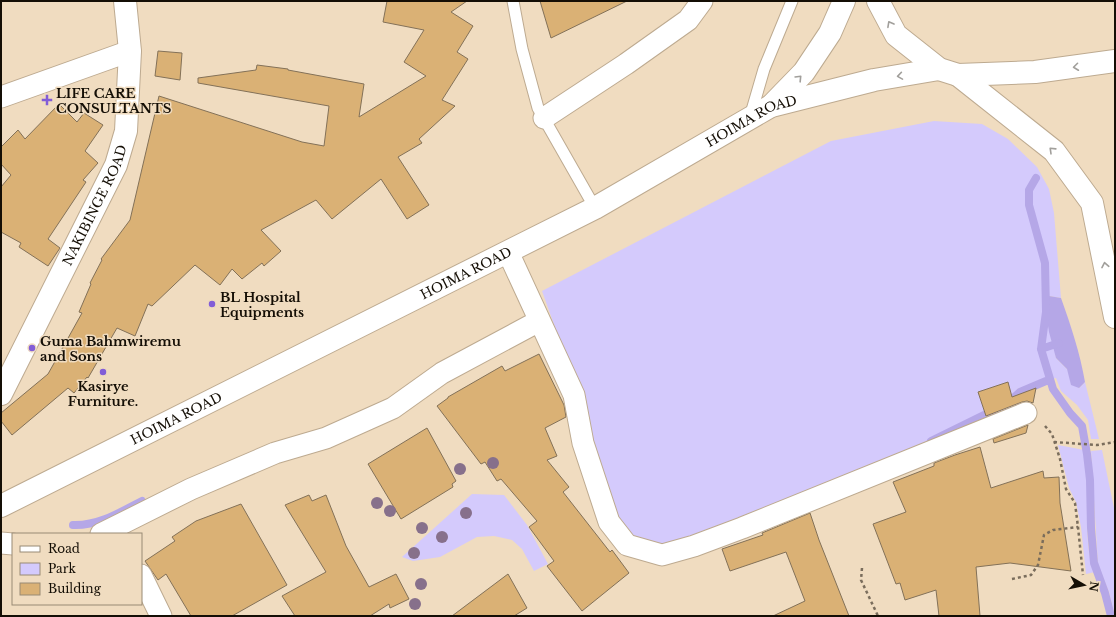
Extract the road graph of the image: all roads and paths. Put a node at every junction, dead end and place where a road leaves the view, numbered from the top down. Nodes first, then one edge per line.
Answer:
1 (125, 1) edge
2 (513, 1) edge
3 (702, 1) edge
4 (792, 1) edge
5 (844, 1) edge
6 (878, 1) edge
7 (130, 51) junction
8 (1115, 61) edge
9 (948, 72) junction
10 (1, 97) edge
11 (771, 106) junction
12 (544, 118) junction
13 (750, 118) junction
14 (595, 208) junction
15 (508, 252) junction
16 (1115, 317) edge
17 (539, 321) junction
18 (1, 394) edge
19 (1026, 413) joint
20 (1054, 442) junction
21 (1115, 442) edge
22 (1, 506) edge
23 (1078, 526) junction
24 (113, 531) edge
25 (1, 544) edge
26 (12, 544) edge
27 (862, 568) dead end
28 (1083, 574) dead end
29 (142, 577) edge
30 (1012, 579) dead end
31 (161, 616) edge
32 (878, 616) edge

1 - 7 main road, NAKIBINGE ROAD
2 - 12 lane
3 - 12 street
4 - 13 lane
11 -> 5 main road
9 -> 6 main road
7 - 10 street
7 - 18 main road, NAKIBINGE ROAD
8 -> 9 main road, HOIMA ROAD
9 -> 11 main road, HOIMA ROAD
16 -> 9 main road
11 - 13 main road, HOIMA ROAD
12 - 14 lane
13 - 14 main road, HOIMA ROAD
14 - 15 main road, HOIMA ROAD
15 - 17 street
15 - 22 main road, HOIMA ROAD
17 - 19 street
17 - 24 street
19 - 20 path
20 - 21 path
20 - 23 path
23 - 28 path
23 - 30 path
25 - 26 street
27 - 32 path
29 - 31 street

